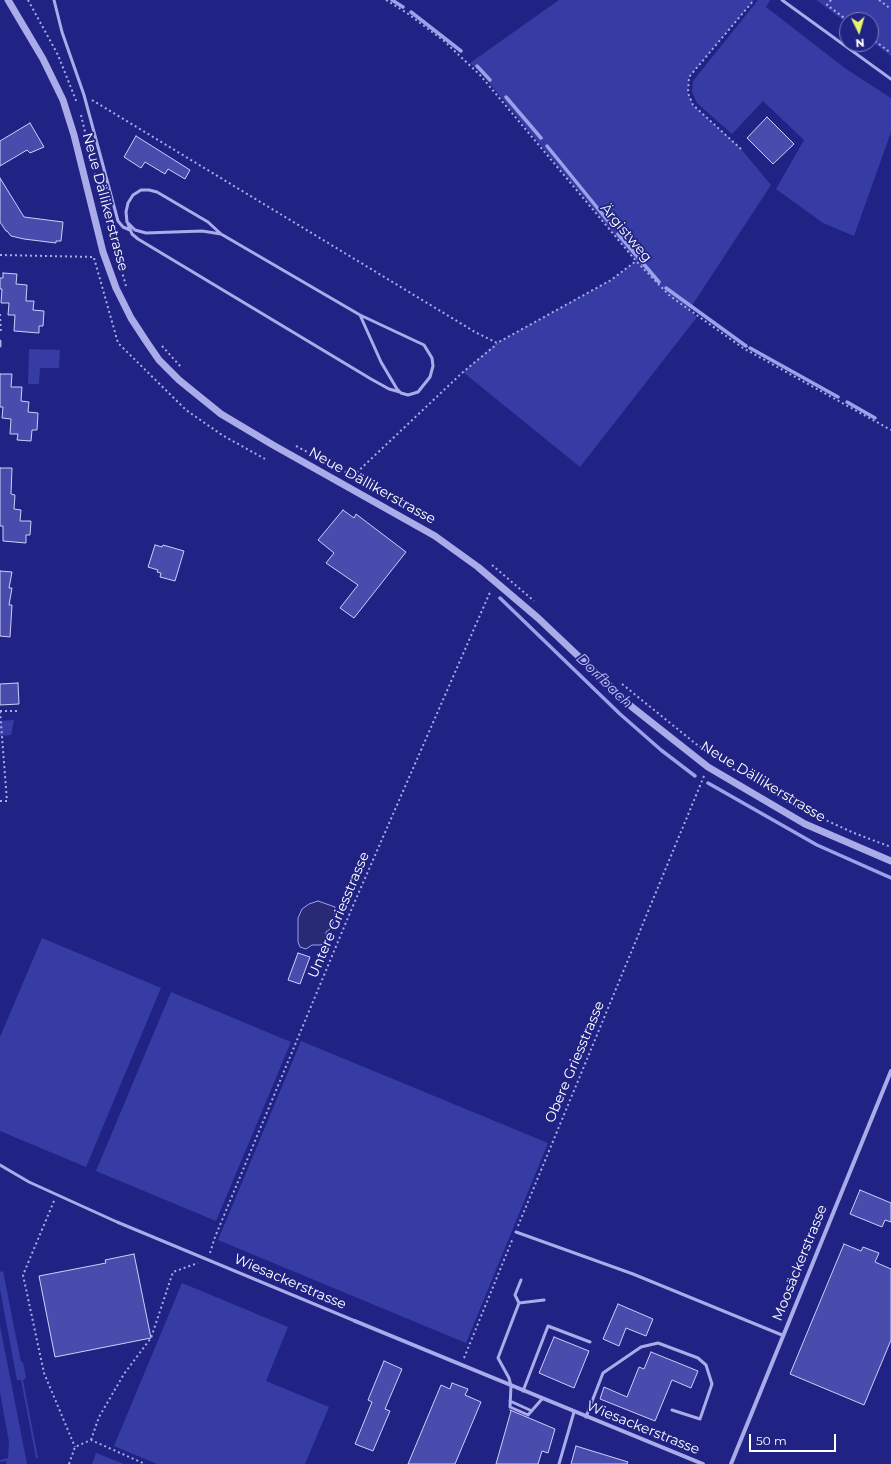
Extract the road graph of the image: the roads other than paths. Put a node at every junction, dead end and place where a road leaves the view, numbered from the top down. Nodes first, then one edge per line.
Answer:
1 (8, 0) edge
2 (54, 0) edge
3 (782, 0) edge
4 (891, 79) edge
5 (127, 222) junction
6 (130, 230) junction
7 (221, 234) junction
8 (360, 315) junction
9 (0, 341) edge
10 (0, 346) edge
11 (401, 393) junction
12 (891, 861) edge
13 (891, 1071) edge
14 (0, 1165) edge
15 (516, 1232) road end
16 (521, 1280) dead end
17 (544, 1300) dead end
18 (519, 1303) junction
19 (355, 1321) joint
20 (782, 1335) junction
21 (590, 1342) dead end
22 (512, 1386) junction
23 (523, 1391) junction
24 (542, 1399) junction
25 (510, 1401) junction
26 (532, 1410) junction
27 (672, 1410) dead end
28 (574, 1412) junction
29 (586, 1417) junction
30 (558, 1464) edge
31 (703, 1464) edge
32 (731, 1464) edge

1 - 12 street, Neue Dällikerstrasse
2 - 6 lane
3 - 4 lane
5 - 6 lane
5 - 7 lane
5 - 7 lane
6 - 11 lane
7 - 8 lane
8 - 11 lane
8 - 11 lane
9 - 10 lane
13 - 20 street, Moosäckerstrasse
14 - 19 lane, Wiesackerstrasse
15 - 20 lane
16 - 18 lane
17 - 18 lane
18 - 22 lane
19 - 22 street, Wiesackerstrasse
20 - 32 street, Moosäckerstrasse
21 - 23 lane
22 - 23 street, Wiesackerstrasse
22 - 25 lane
23 - 24 street, Wiesackerstrasse
24 - 26 lane
24 - 28 street, Wiesackerstrasse
25 - 26 lane
25 - 26 lane
27 - 29 lane
28 - 29 street, Wiesackerstrasse
28 - 30 lane, Wiesackerstrasse
29 - 31 street, Wiesackerstrasse

